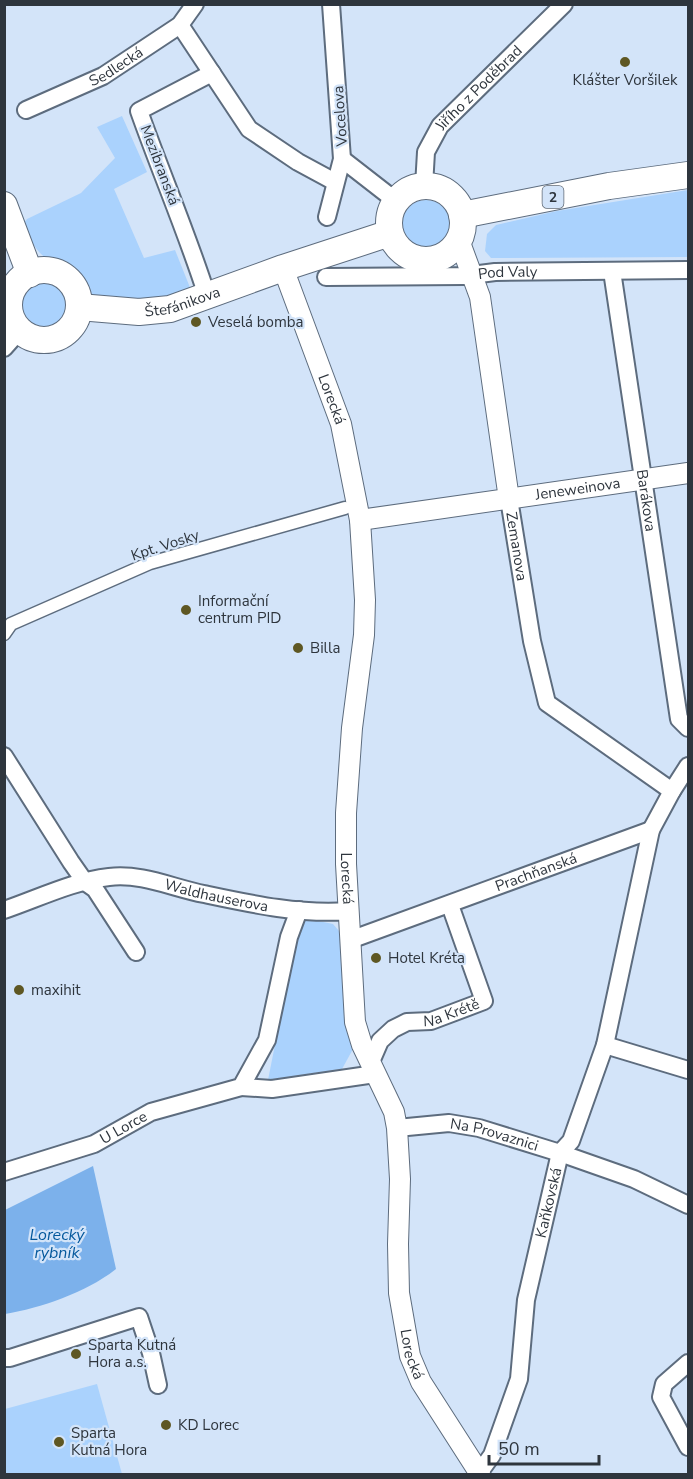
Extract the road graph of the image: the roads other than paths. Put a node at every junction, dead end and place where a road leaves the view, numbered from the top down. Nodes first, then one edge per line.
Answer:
1 (195, 4) edge
2 (331, 4) edge
3 (564, 4) edge
4 (180, 25) junction
5 (212, 73) junction
6 (26, 110) dead end
7 (342, 159) junction
8 (688, 175) edge
9 (335, 182) junction
10 (424, 186) junction
11 (396, 201) junction
12 (4, 205) edge
13 (462, 215) junction
14 (327, 217) dead end
15 (390, 233) junction
16 (459, 240) junction
17 (283, 268) junction
18 (688, 270) edge
19 (612, 271) junction
20 (30, 274) junction
21 (472, 274) junction
22 (326, 277) dead end
23 (207, 296) junction
24 (79, 307) junction
25 (12, 339) edge
26 (688, 473) edge
27 (644, 480) junction
28 (509, 500) junction
29 (345, 508) dead end
30 (360, 520) junction
31 (4, 634) edge
32 (688, 728) edge
33 (4, 756) edge
34 (688, 766) edge
35 (672, 791) junction
36 (651, 830) junction
37 (86, 882) junction
38 (450, 905) junction
39 (4, 910) edge
40 (299, 910) junction
41 (349, 911) junction
42 (351, 940) junction
43 (136, 952) dead end
44 (605, 1045) junction
45 (373, 1069) junction
46 (688, 1070) edge
47 (241, 1087) junction
48 (398, 1128) junction
49 (560, 1153) junction
50 (4, 1172) edge
51 (688, 1205) edge
52 (4, 1358) edge
53 (688, 1363) edge
54 (158, 1385) dead end
55 (688, 1447) edge
56 (479, 1474) edge

1 - 4 street, Sedlecká
2 - 7 street, Vocelova
3 - 10 street, Jiřího z Poděbrad
4 - 5 street
4 - 6 street, Sedlecká
5 - 9 street
5 - 23 street, Mezibranská
7 - 9 street
7 - 11 street, Vocelova
8 - 13 main road, 2
9 - 14 street
10 - 11 main road
10 - 13 main road
11 - 15 main road
12 - 20 main road
13 - 16 main road
15 - 16 main road
15 - 17 main road, Štefánikova
16 - 21 street, Zemanova
17 - 23 main road, Štefánikova
17 - 30 street, Lorecká
18 - 19 street, Pod Valy
19 - 21 street, Pod Valy
19 - 27 street, Barákova
20 - 24 main road
20 - 25 main road
21 - 22 street, Pod Valy
21 - 28 street, Zemanova
23 - 24 main road, Štefánikova
24 - 25 main road
26 - 27 street, Jeneweinova
27 - 28 street, Jeneweinova
27 - 32 street, Barákova
28 - 30 street, Jeneweinova
28 - 35 street, Zemanova
29 - 31 street, Kpt. Vosky
30 - 41 street, Lorecká
33 - 37 street
34 - 35 street
35 - 36 street
36 - 38 street, Prachňanská
36 - 44 street, Kaňkovská
37 - 39 street, Waldhauserova
37 - 40 street, Waldhauserova
37 - 43 street
38 - 42 street, Prachňanská
38 - 45 street, Na Krétě
40 - 41 street, Waldhauserova
40 - 47 street
41 - 42 street, Lorecká
42 - 45 street, Lorecká
44 - 46 street
44 - 49 street, Kaňkovská
45 - 47 street, U Lorce
45 - 48 street, Lorecká
47 - 50 street, U Lorce
48 - 49 street, Na Provaznici
48 - 56 street, Lorecká
49 - 51 street, Na Provaznici
49 - 56 street, Kaňkovská
52 - 54 street
53 - 55 street

